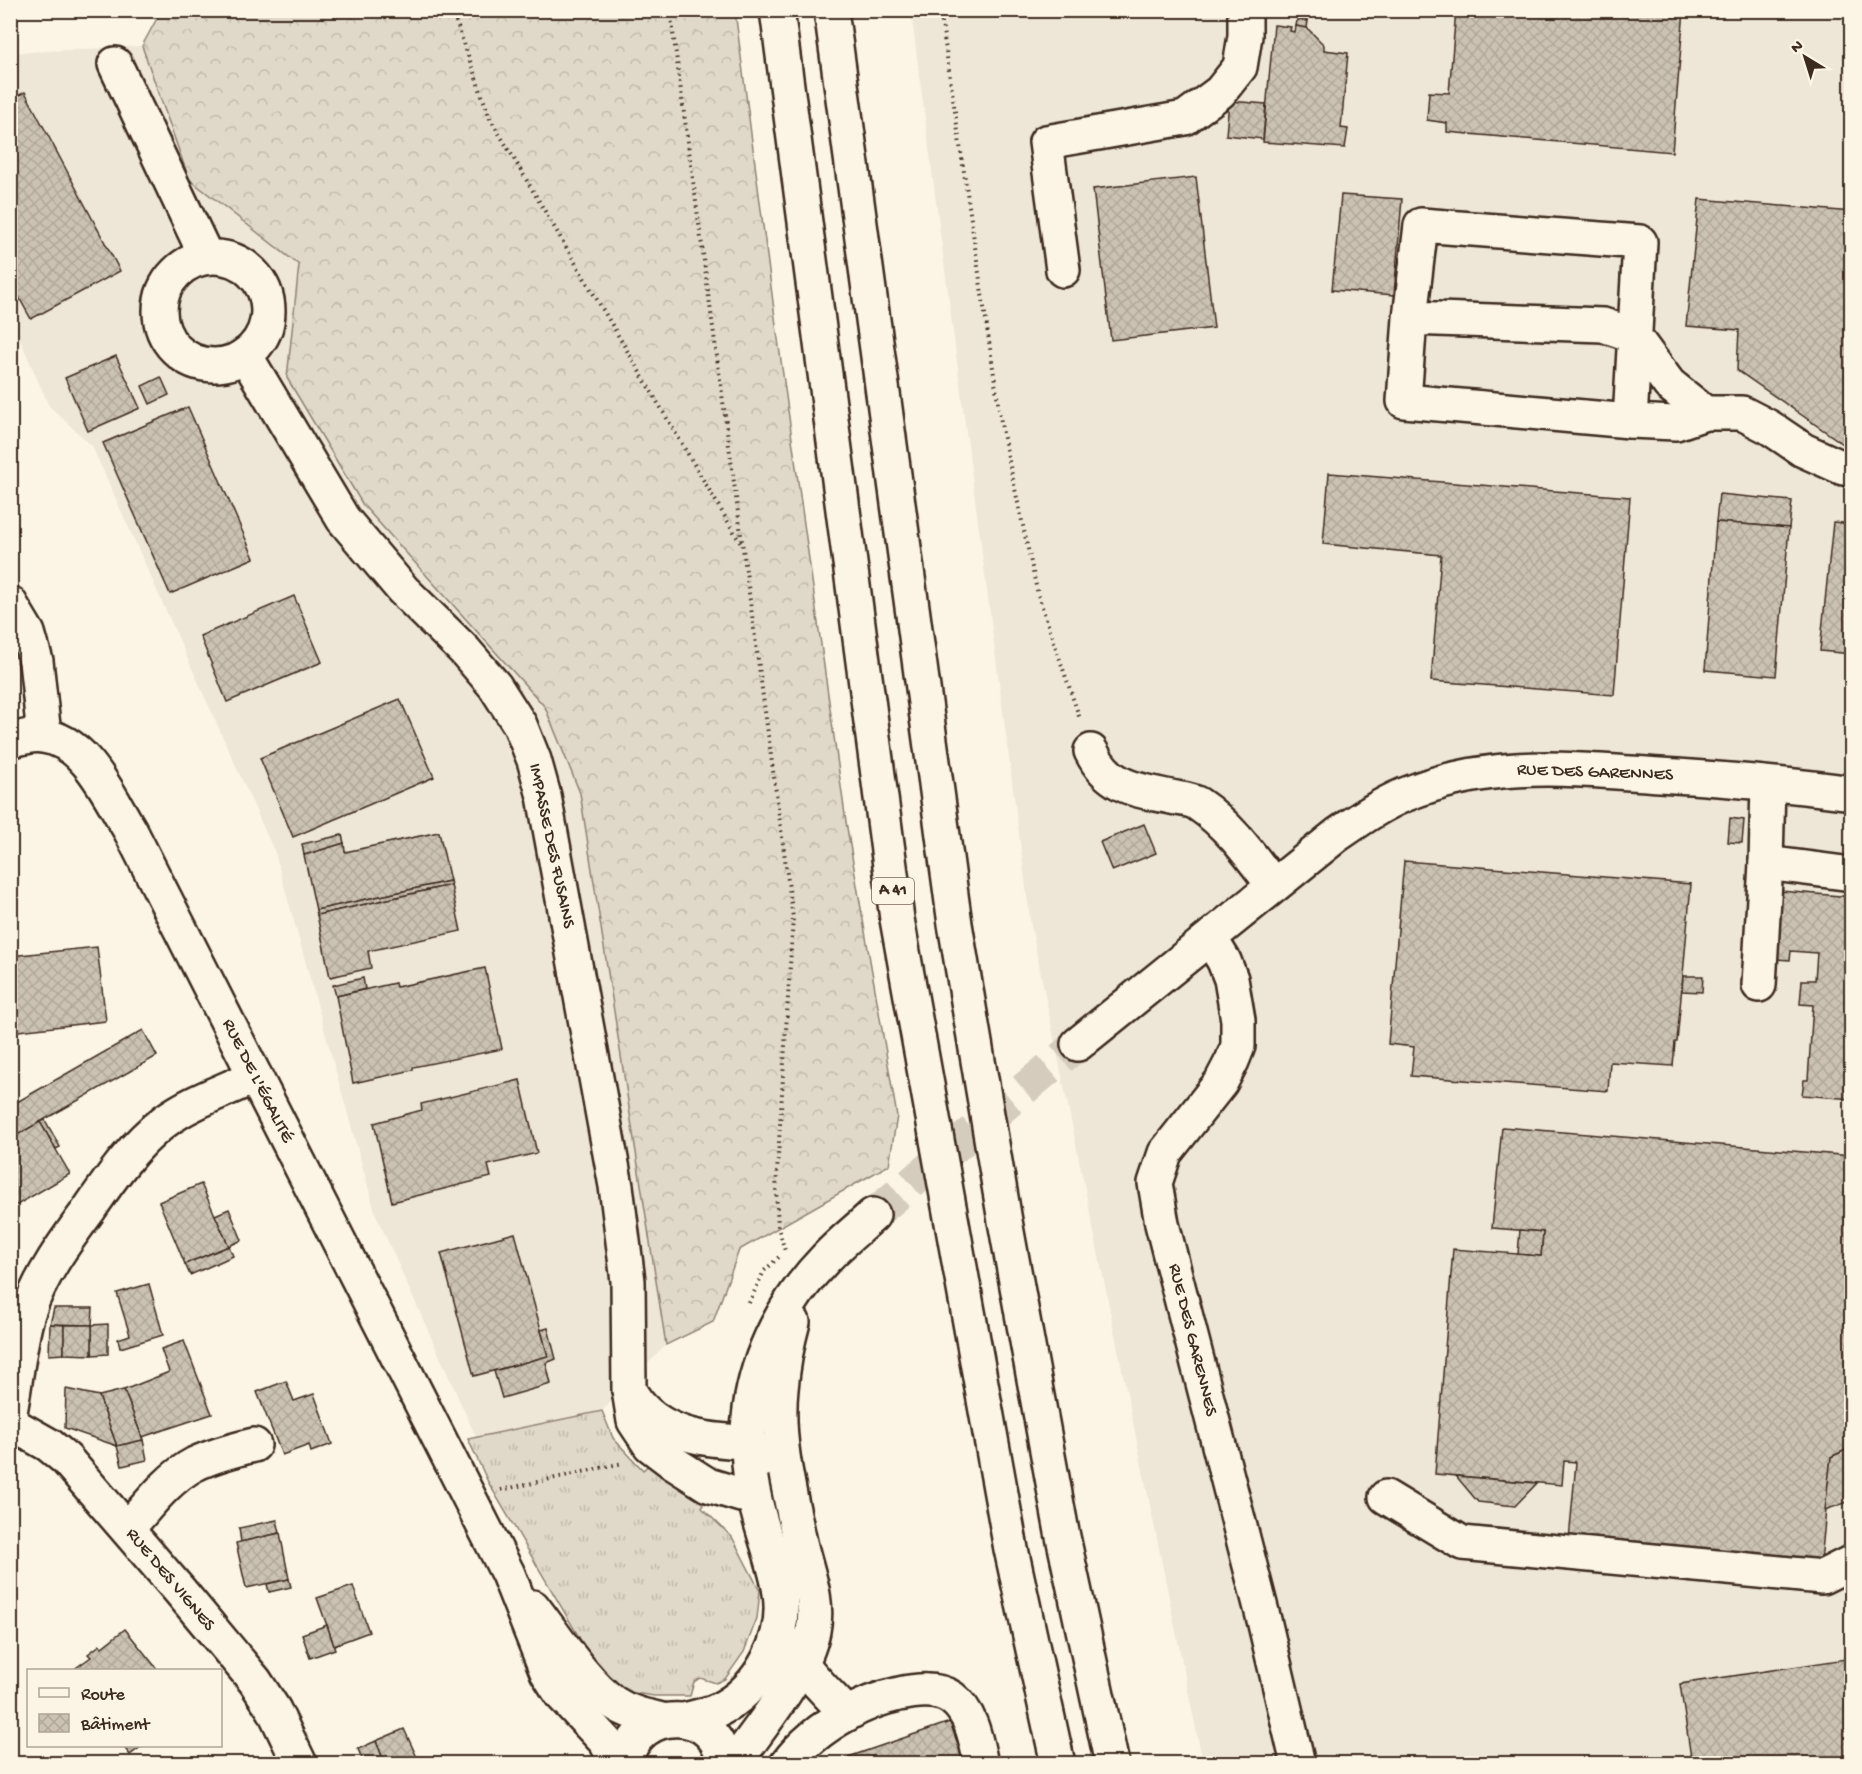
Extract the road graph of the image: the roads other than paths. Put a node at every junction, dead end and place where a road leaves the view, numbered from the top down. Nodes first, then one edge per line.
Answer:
1 (777, 10) edge
2 (831, 10) edge
3 (1245, 10) edge
4 (115, 64) dead end
5 (206, 256) junction
6 (1063, 270) dead end
7 (1410, 318) junction
8 (1633, 335) junction
9 (245, 355) junction
10 (1705, 413) junction
11 (1630, 421) junction
12 (1851, 467) edge
13 (10, 603) edge
14 (44, 735) junction
15 (10, 741) edge
16 (1091, 751) road end
17 (1768, 784) junction
18 (1851, 793) edge
19 (1766, 862) junction
20 (1851, 874) edge
21 (1273, 885) junction
22 (1210, 938) junction
23 (1759, 985) dead end
24 (1078, 1044) tunnel mouth
25 (255, 1076) junction
26 (873, 1215) tunnel mouth
27 (801, 1287) junction
28 (629, 1390) junction
29 (10, 1412) edge
30 (10, 1423) edge
31 (749, 1442) junction
32 (254, 1445) dead end
33 (753, 1494) junction
34 (1386, 1497) dead end
35 (127, 1529) junction
36 (800, 1545) junction
37 (1851, 1562) edge
38 (508, 1574) junction
39 (780, 1588) junction
40 (801, 1663) junction
41 (847, 1714) junction
42 (674, 1720) junction
43 (300, 1764) edge
44 (617, 1764) edge
45 (625, 1764) edge
46 (723, 1764) edge
47 (734, 1764) edge
48 (787, 1764) edge
49 (981, 1764) edge
50 (1058, 1764) edge
51 (1112, 1764) edge
52 (1298, 1764) edge

1 - 50 main road, A 41
2 - 51 main road
3 - 6 main road
4 - 5 main road
5 - 9 main road
5 - 9 main road
7 - 8 main road
7 - 8 main road
7 - 11 main road
8 - 10 main road
8 - 11 main road
9 - 28 main road, IMPASSE DES FUSAINS
10 - 11 main road
10 - 12 main road
13 - 14 main road
14 - 15 main road
14 - 25 main road, RUE DE L'ÉGALITÉ
16 - 21 main road
17 - 18 main road, RUE DES GARENNES
17 - 19 main road
17 - 21 main road, RUE DES GARENNES
19 - 20 main road
19 - 23 main road
21 - 22 main road, RUE DES GARENNES
22 - 24 main road, RUE DES GARENNES
22 - 52 main road, RUE DES GARENNES
25 - 29 main road
25 - 38 main road, RUE DE L'ÉGALITÉ
26 - 27 main road
27 - 31 main road
27 - 36 main road
28 - 31 main road
28 - 33 main road, IMPASSE DES FUSAINS
30 - 35 main road, RUE DES VIGNES
31 - 33 main road
31 - 36 main road
32 - 35 main road
33 - 39 main road
34 - 37 main road
35 - 43 main road, RUE DES VIGNES
36 - 40 main road
38 - 42 main road, RUE DE L'ÉGALITÉ
38 - 44 main road, RUE DE L'ÉGALITÉ
39 - 40 main road
39 - 42 main road
40 - 41 main road
40 - 47 main road
41 - 48 main road
41 - 49 main road
42 - 45 main road
42 - 46 main road

